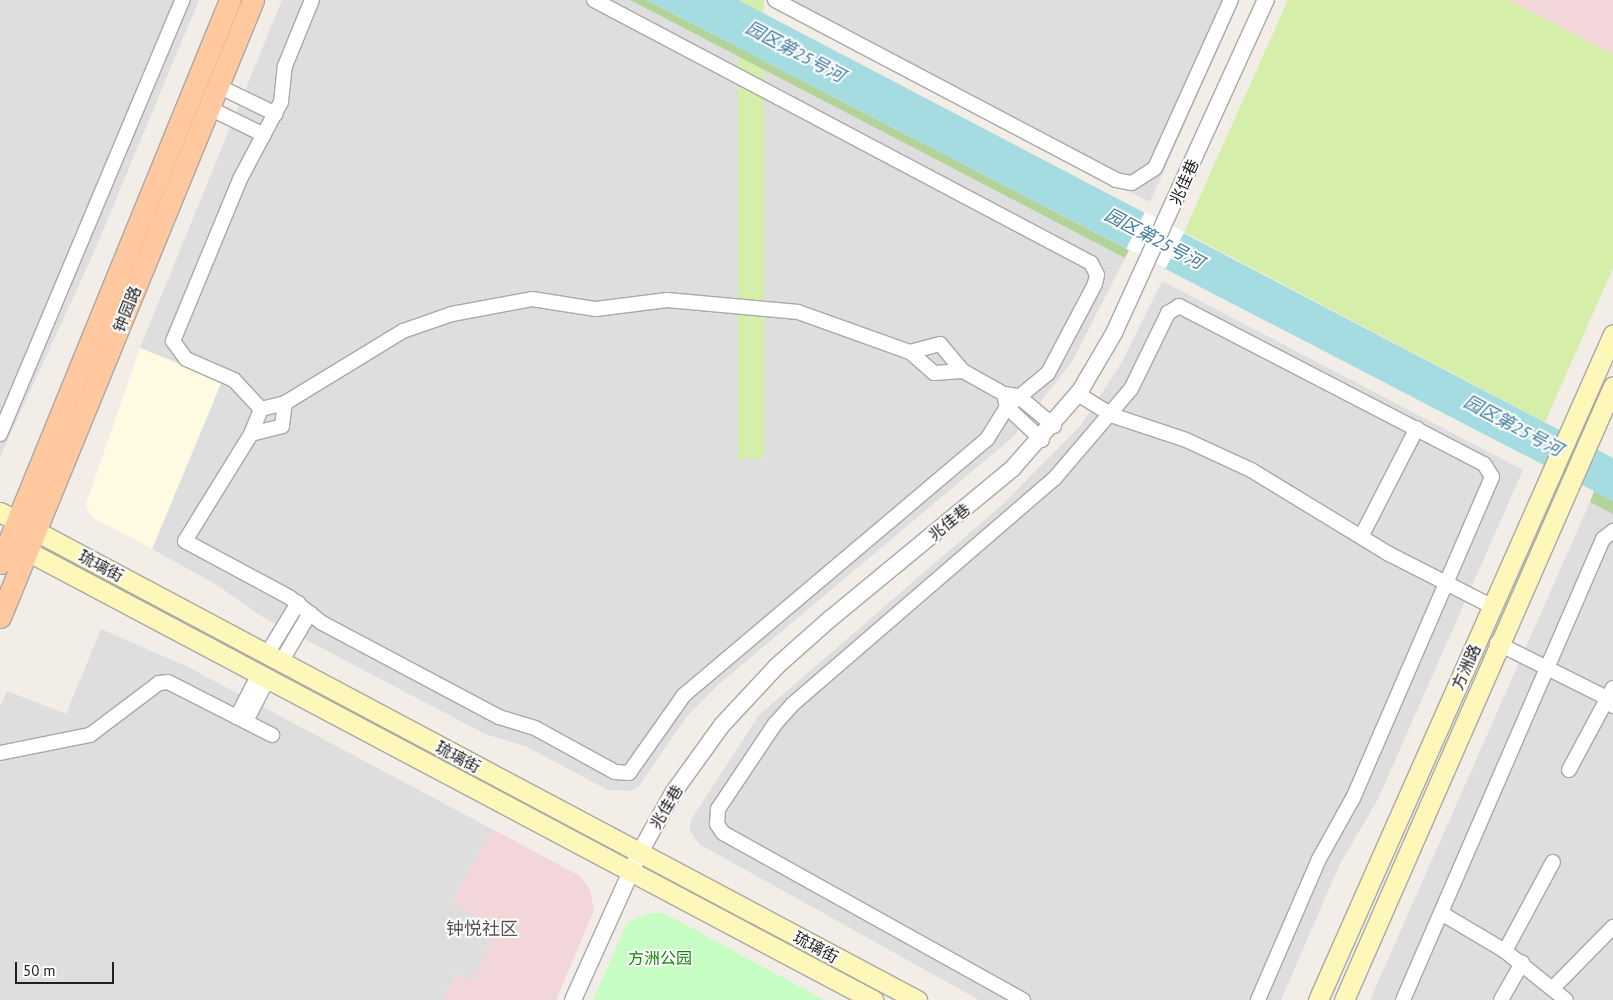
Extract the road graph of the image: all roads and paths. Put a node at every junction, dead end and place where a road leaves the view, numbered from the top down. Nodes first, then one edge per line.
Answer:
1 (182, 0) edge
2 (230, 0) edge
3 (253, 0) edge
4 (312, 0) edge
5 (594, 0) edge
6 (775, 0) edge
7 (1231, 0) edge
8 (1266, 0) edge
9 (218, 86) junction
10 (209, 108) junction
11 (276, 114) junction
12 (264, 135) junction
13 (1613, 334) edge
14 (910, 352) junction
15 (963, 370) junction
16 (1613, 386) edge
17 (1078, 394) junction
18 (1010, 399) junction
19 (285, 403) junction
20 (261, 409) junction
21 (1111, 415) junction
22 (1054, 426) junction
23 (1417, 428) junction
24 (0, 434) edge
25 (251, 434) junction
26 (1042, 440) junction
27 (8, 516) edge
28 (1613, 531) edge
29 (38, 533) junction
30 (1362, 536) junction
31 (5, 539) edge
32 (29, 552) junction
33 (0, 563) edge
34 (1449, 584) junction
35 (298, 603) junction
36 (1493, 607) junction
37 (310, 613) junction
38 (0, 617) edge
39 (1497, 644) junction
40 (274, 658) junction
41 (1548, 670) junction
42 (263, 677) junction
43 (1612, 694) edge
44 (242, 719) junction
45 (272, 735) dead end
46 (0, 754) edge
47 (1569, 770) dead end
48 (639, 854) junction
49 (1553, 862) dead end
50 (630, 872) junction
51 (1441, 913) junction
52 (1613, 927) edge
53 (1505, 951) junction
54 (1522, 963) junction
55 (1553, 988) junction
56 (573, 1000) edge
57 (873, 1000) edge
58 (917, 1000) edge
59 (1023, 1000) edge
60 (1258, 1000) edge
61 (1318, 1000) edge
62 (1344, 1000) edge
63 (1404, 1000) edge
64 (1501, 1000) edge
65 (1566, 1000) edge

1 - 24 street
2 - 27 main road, 钟园路
3 - 9 main road, 钟园路
4 - 11 street
5 - 18 street
6 - 7 street
8 - 17 street, 兆佳巷
9 - 10 main road, 钟园路
9 - 11 street
10 - 12 street
10 - 29 main road, 钟园路
11 - 12 street
12 - 20 street
13 - 36 main road, 方洲路
14 - 15 street
14 - 15 street
14 - 19 street
15 - 18 street
16 - 39 main road, 方洲路
17 - 21 street
17 - 22 street, 兆佳巷
18 - 22 street
18 - 26 street
18 - 37 street
19 - 20 street
19 - 25 street
20 - 25 street
21 - 23 street
21 - 30 street
21 - 59 street
22 - 26 street, 兆佳巷
23 - 30 street
23 - 34 street
25 - 35 street
26 - 48 street, 兆佳巷
27 - 29 main road, 琉璃街
27 - 31 main road, 钟园路
28 - 41 street
29 - 32 main road, 钟园路
29 - 40 main road, 琉璃街
30 - 34 street
31 - 32 main road, 琉璃街
31 - 33 main road, 钟园路
32 - 38 main road, 钟园路
32 - 42 main road, 琉璃街
34 - 36 street
34 - 60 street
35 - 37 street
35 - 40 street
36 - 61 main road, 方洲路
37 - 40 street
39 - 41 street
39 - 62 main road, 方洲路
40 - 48 main road, 琉璃街
41 - 43 street
41 - 51 street
42 - 44 street
42 - 50 main road, 琉璃街
43 - 47 street
44 - 45 street
44 - 46 street
48 - 50 street, 兆佳巷
48 - 58 main road, 琉璃街
49 - 53 street
50 - 56 street, 兆佳巷
50 - 57 main road, 琉璃街
51 - 53 street
51 - 63 street
52 - 55 street
53 - 54 street
54 - 55 street
54 - 64 street
55 - 65 street

